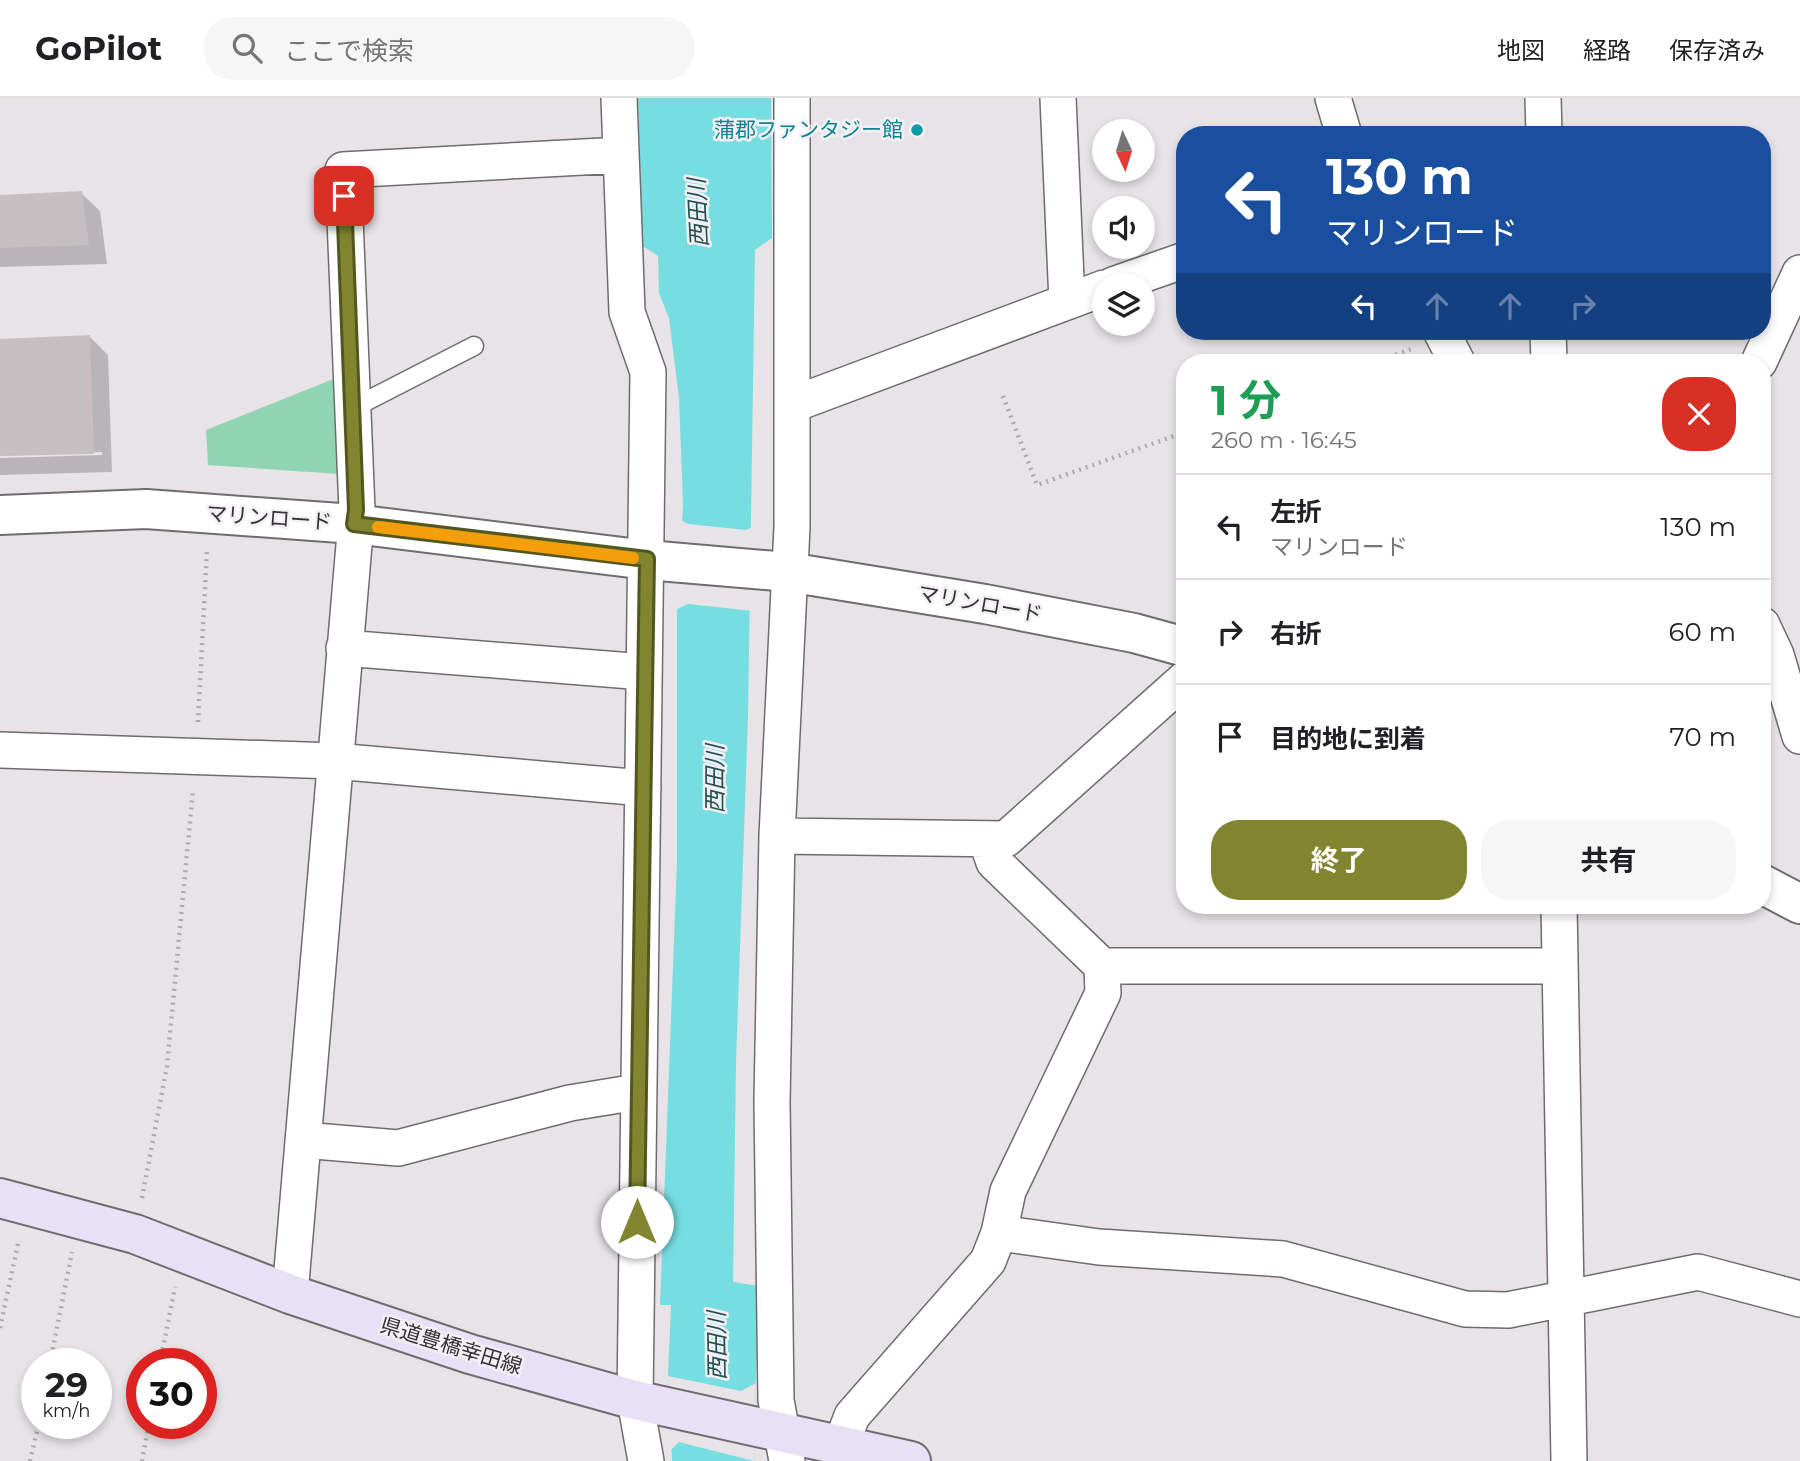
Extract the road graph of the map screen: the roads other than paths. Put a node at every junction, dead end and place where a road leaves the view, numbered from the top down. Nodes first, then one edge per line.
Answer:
1 (619, 98) edge
2 (792, 98) edge
3 (1058, 98) edge
4 (1333, 98) edge
5 (1543, 98) edge
6 (1341, 126) edge
7 (1544, 126) edge
8 (621, 155) junction
9 (1176, 263) edge
10 (1148, 273) edge
11 (1800, 273) edge
12 (1092, 293) edge
13 (1067, 302) junction
14 (1771, 336) edge
15 (474, 346) dead end
16 (794, 404) junction
17 (355, 407) junction
18 (0, 514) edge
19 (354, 524) junction
20 (654, 560) junction
21 (781, 573) junction
22 (1771, 644) edge
23 (1176, 645) edge
24 (344, 648) junction
25 (645, 671) junction
26 (1176, 687) edge
27 (1800, 736) edge
28 (0, 750) edge
29 (335, 761) junction
30 (643, 788) junction
31 (777, 836) junction
32 (986, 839) junction
33 (1771, 889) edge
34 (1800, 904) edge
35 (1559, 914) edge
36 (1102, 966) junction
37 (1559, 966) junction
38 (637, 1092) junction
39 (303, 1140) junction
40 (13, 1201) edge
41 (999, 1233) junction
42 (290, 1294) junction
43 (1800, 1299) edge
44 (1567, 1301) junction
45 (649, 1403) junction
46 (777, 1440) edge
47 (841, 1446) junction
48 (646, 1461) edge
49 (911, 1461) edge
50 (1569, 1461) edge

1 - 8 street
2 - 16 street
3 - 13 street
4 - 6 street
5 - 7 street
8 - 17 street
8 - 20 street
9 - 10 street
11 - 14 street
12 - 13 street
13 - 16 street
15 - 17 lane
16 - 21 street
17 - 19 street
18 - 19 street, マリンロード
19 - 20 street, マリンロード
19 - 24 street
20 - 21 street, マリンロード
20 - 25 street
21 - 23 street, マリンロード
21 - 31 street
22 - 27 street
24 - 25 street
24 - 29 street
25 - 30 street
26 - 32 street
28 - 29 street
29 - 30 street
29 - 39 street
30 - 38 street
31 - 32 street
31 - 46 street
32 - 36 street
33 - 34 street
35 - 37 street
36 - 37 street
36 - 41 street
37 - 44 street
38 - 39 street
38 - 45 street
39 - 42 street
40 - 42 main road, 県道豊橋幸田線
41 - 44 street
41 - 47 street
42 - 45 main road, 県道豊橋幸田線
43 - 44 street
44 - 50 street
45 - 46 main road, 県道豊橋幸田線
45 - 48 street
46 - 47 main road, 県道豊橋幸田線
47 - 49 main road, 県道豊橋幸田線

